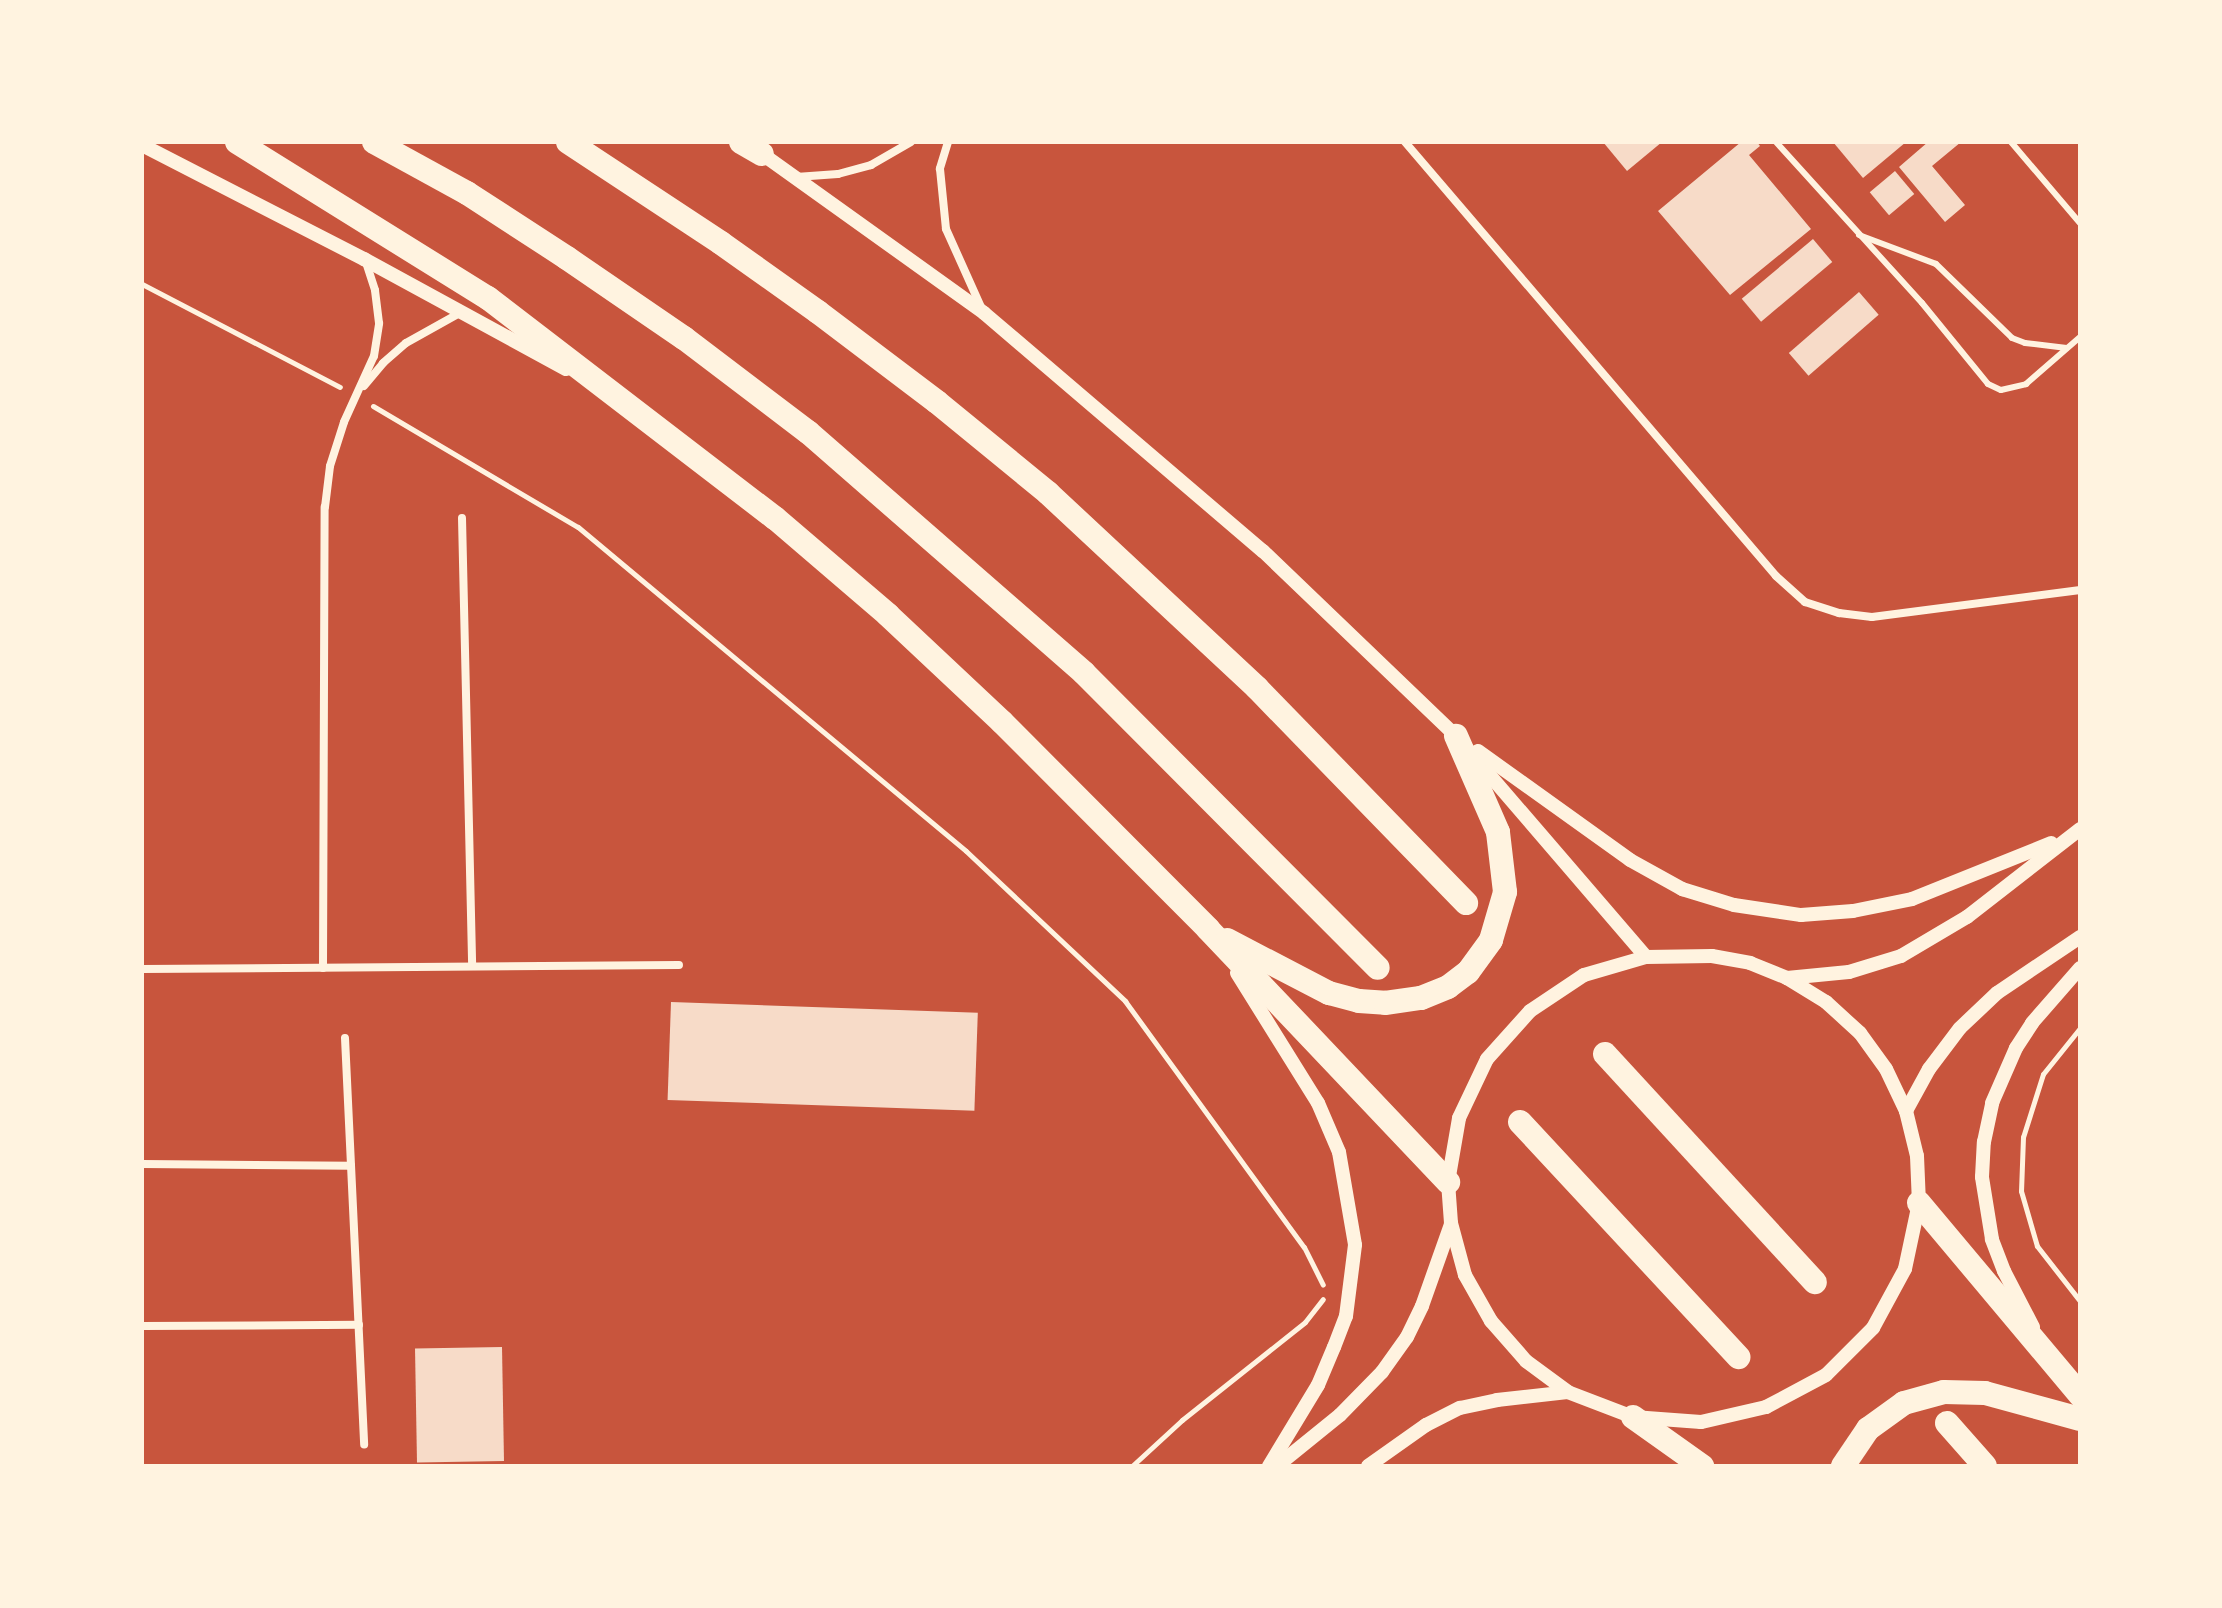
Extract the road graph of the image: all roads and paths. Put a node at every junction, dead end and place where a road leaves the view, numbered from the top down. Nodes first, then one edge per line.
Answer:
1 (237, 142) edge
2 (374, 142) edge
3 (568, 142) edge
4 (911, 142) edge
5 (948, 142) edge
6 (1405, 142) edge
7 (1776, 142) edge
8 (2011, 142) edge
9 (142, 145) edge
10 (751, 146) edge
11 (796, 177) junction
12 (2080, 223) edge
13 (1857, 234) junction
14 (364, 259) junction
15 (142, 284) edge
16 (460, 313) junction
17 (984, 313) junction
18 (2080, 337) edge
19 (2067, 348) junction
20 (613, 394) junction
21 (356, 396) junction
22 (462, 518) dead end
23 (2080, 590) edge
24 (1456, 736) junction
25 (2080, 829) edge
26 (2066, 837) junction
27 (1466, 903) dead end
28 (1208, 929) junction
29 (2080, 937) edge
30 (1646, 957) junction
31 (679, 965) dead end
32 (472, 966) junction
33 (323, 968) junction
34 (1378, 968) dead end
35 (2080, 968) edge
36 (142, 969) edge
37 (1787, 978) junction
38 (2080, 1028) edge
39 (345, 1038) dead end
40 (1605, 1054) dead end
41 (1906, 1111) junction
42 (1520, 1122) dead end
43 (142, 1164) edge
44 (351, 1166) junction
45 (1448, 1182) junction
46 (1919, 1203) junction
47 (1451, 1223) junction
48 (1815, 1282) dead end
49 (2080, 1301) edge
50 (359, 1325) junction
51 (142, 1326) edge
52 (1738, 1357) dead end
53 (2051, 1359) junction
54 (1568, 1392) junction
55 (2080, 1395) edge
56 (1633, 1417) junction
57 (2080, 1419) edge
58 (1947, 1423) dead end
59 (364, 1445) dead end
60 (1132, 1466) edge
61 (1269, 1466) edge
62 (1277, 1466) edge
63 (1368, 1466) edge
64 (1702, 1466) edge
65 (1843, 1466) edge
66 (1985, 1466) edge

1 - 20 highway
2 - 34 highway
3 - 27 highway
4 - 11 street
5 - 17 street
6 - 23 street
7 - 13 lane
8 - 12 lane
9 - 14 street
10 - 11 street
11 - 17 street
13 - 19 lane
13 - 19 lane
14 - 16 street
14 - 21 street
15 - 21 path
16 - 20 street
16 - 21 street
17 - 24 street
18 - 19 lane
20 - 28 highway
21 - 33 street
21 - 60 path
22 - 32 street
24 - 26 street
24 - 28 highway
24 - 30 street
25 - 26 street
26 - 37 street
28 - 45 highway
28 - 61 street
29 - 41 street
30 - 37 street
30 - 45 street
31 - 32 street
32 - 33 street
33 - 36 street
35 - 53 street
37 - 41 street
38 - 49 path
39 - 44 street
40 - 48 highway
41 - 46 street
42 - 52 highway
43 - 44 street
44 - 50 street
45 - 47 street
46 - 53 highway
46 - 56 street
47 - 54 street
47 - 62 street
50 - 51 street
50 - 59 street
53 - 55 highway
54 - 56 street
54 - 63 street
56 - 64 highway
57 - 65 highway
58 - 66 highway

